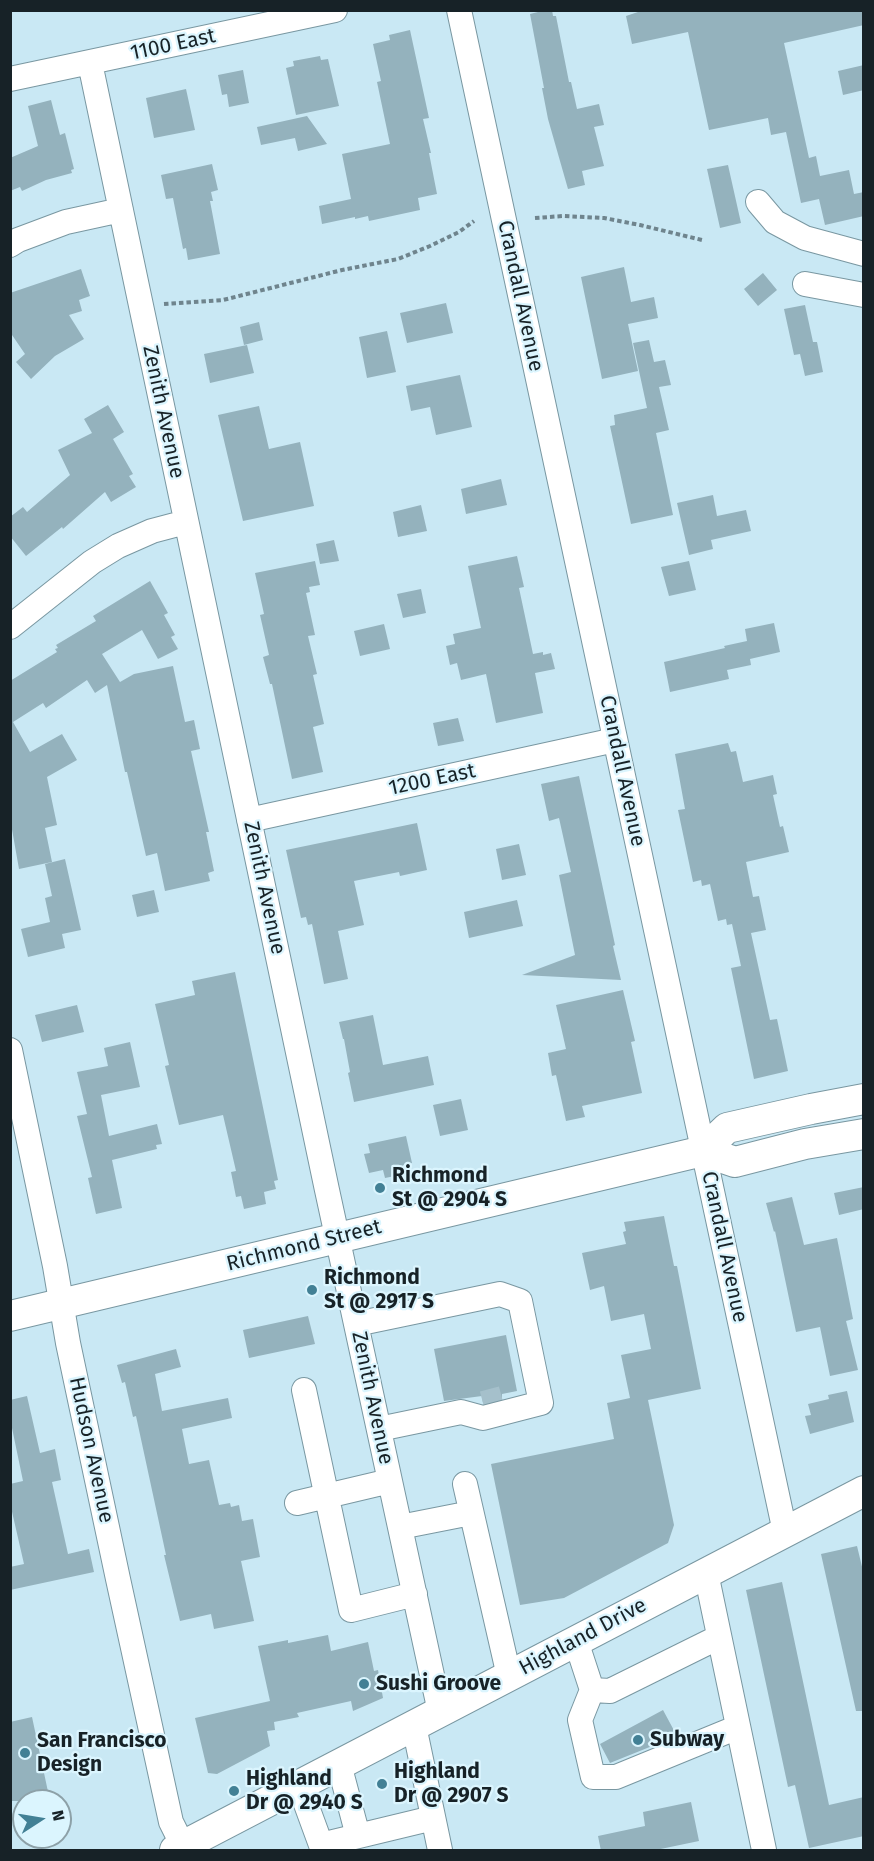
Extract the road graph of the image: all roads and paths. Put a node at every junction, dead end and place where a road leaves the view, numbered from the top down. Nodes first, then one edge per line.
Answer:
1 (335, 10) edge
2 (459, 10) edge
3 (90, 63) junction
4 (10, 80) edge
5 (758, 202) dead end
6 (121, 210) junction
7 (535, 218) dead end
8 (474, 221) dead end
9 (702, 240) dead end
10 (10, 245) edge
11 (864, 254) edge
12 (805, 284) dead end
13 (864, 295) edge
14 (163, 304) dead end
15 (186, 522) junction
16 (10, 627) edge
17 (615, 740) junction
18 (249, 820) junction
19 (10, 1050) edge
20 (864, 1099) edge
21 (864, 1134) edge
22 (703, 1151) junction
23 (338, 1238) junction
24 (61, 1304) junction
25 (10, 1316) edge
26 (356, 1324) junction
27 (304, 1390) dead end
28 (502, 1403) junction
29 (461, 1412) junction
30 (379, 1430) junction
31 (390, 1481) junction
32 (465, 1484) dead end
33 (864, 1491) edge
34 (326, 1496) junction
35 (297, 1503) dead end
36 (471, 1513) junction
37 (400, 1527) junction
38 (785, 1532) junction
39 (706, 1573) junction
40 (415, 1594) junction
41 (719, 1637) junction
42 (576, 1641) junction
43 (509, 1676) junction
44 (592, 1690) junction
45 (440, 1712) junction
46 (414, 1726) junction
47 (738, 1727) junction
48 (339, 1764) junction
49 (299, 1785) junction
50 (433, 1818) junction
51 (358, 1836) junction
52 (179, 1848) edge
53 (440, 1851) edge
54 (764, 1851) edge

1 - 3 street, 1100 East
2 - 17 street, Crandall Avenue
3 - 4 street, 1100 East
3 - 6 street, Zenith Avenue
5 - 11 street
6 - 10 street
6 - 15 street, Zenith Avenue
7 - 9 path
8 - 14 path
12 - 13 street
15 - 16 street
15 - 18 street, Zenith Avenue
17 - 18 street, 1200 East
17 - 22 street, Crandall Avenue
18 - 23 street, Zenith Avenue
19 - 24 street, Hudson Avenue
20 - 22 main road
21 - 22 main road
22 - 23 main road, Richmond Street
22 - 38 street, Crandall Avenue
23 - 24 main road, Richmond Street
23 - 26 street, Zenith Avenue
24 - 25 main road, Richmond Street
24 - 52 street, Hudson Avenue
26 - 28 street
26 - 30 street, Zenith Avenue
27 - 34 street
28 - 29 street
28 - 29 street
29 - 30 street
30 - 31 street, Zenith Avenue
31 - 34 street
31 - 37 street, Zenith Avenue
32 - 36 street
33 - 38 main road, Highland Drive
34 - 35 street
34 - 40 street
36 - 37 street
36 - 43 street
37 - 40 street, Zenith Avenue
38 - 39 main road, Highland Drive
39 - 41 street
39 - 42 main road, Highland Drive
40 - 45 street, Zenith Avenue
41 - 44 street
41 - 47 street
42 - 43 main road, Highland Drive
42 - 44 street
43 - 45 main road, Highland Drive
44 - 47 street
45 - 46 main road, Highland Drive
46 - 48 main road, Highland Drive
46 - 50 street
47 - 54 street
48 - 49 main road, Highland Drive
48 - 51 street
49 - 51 street
49 - 52 main road, Highland Drive
50 - 51 street
50 - 53 street

